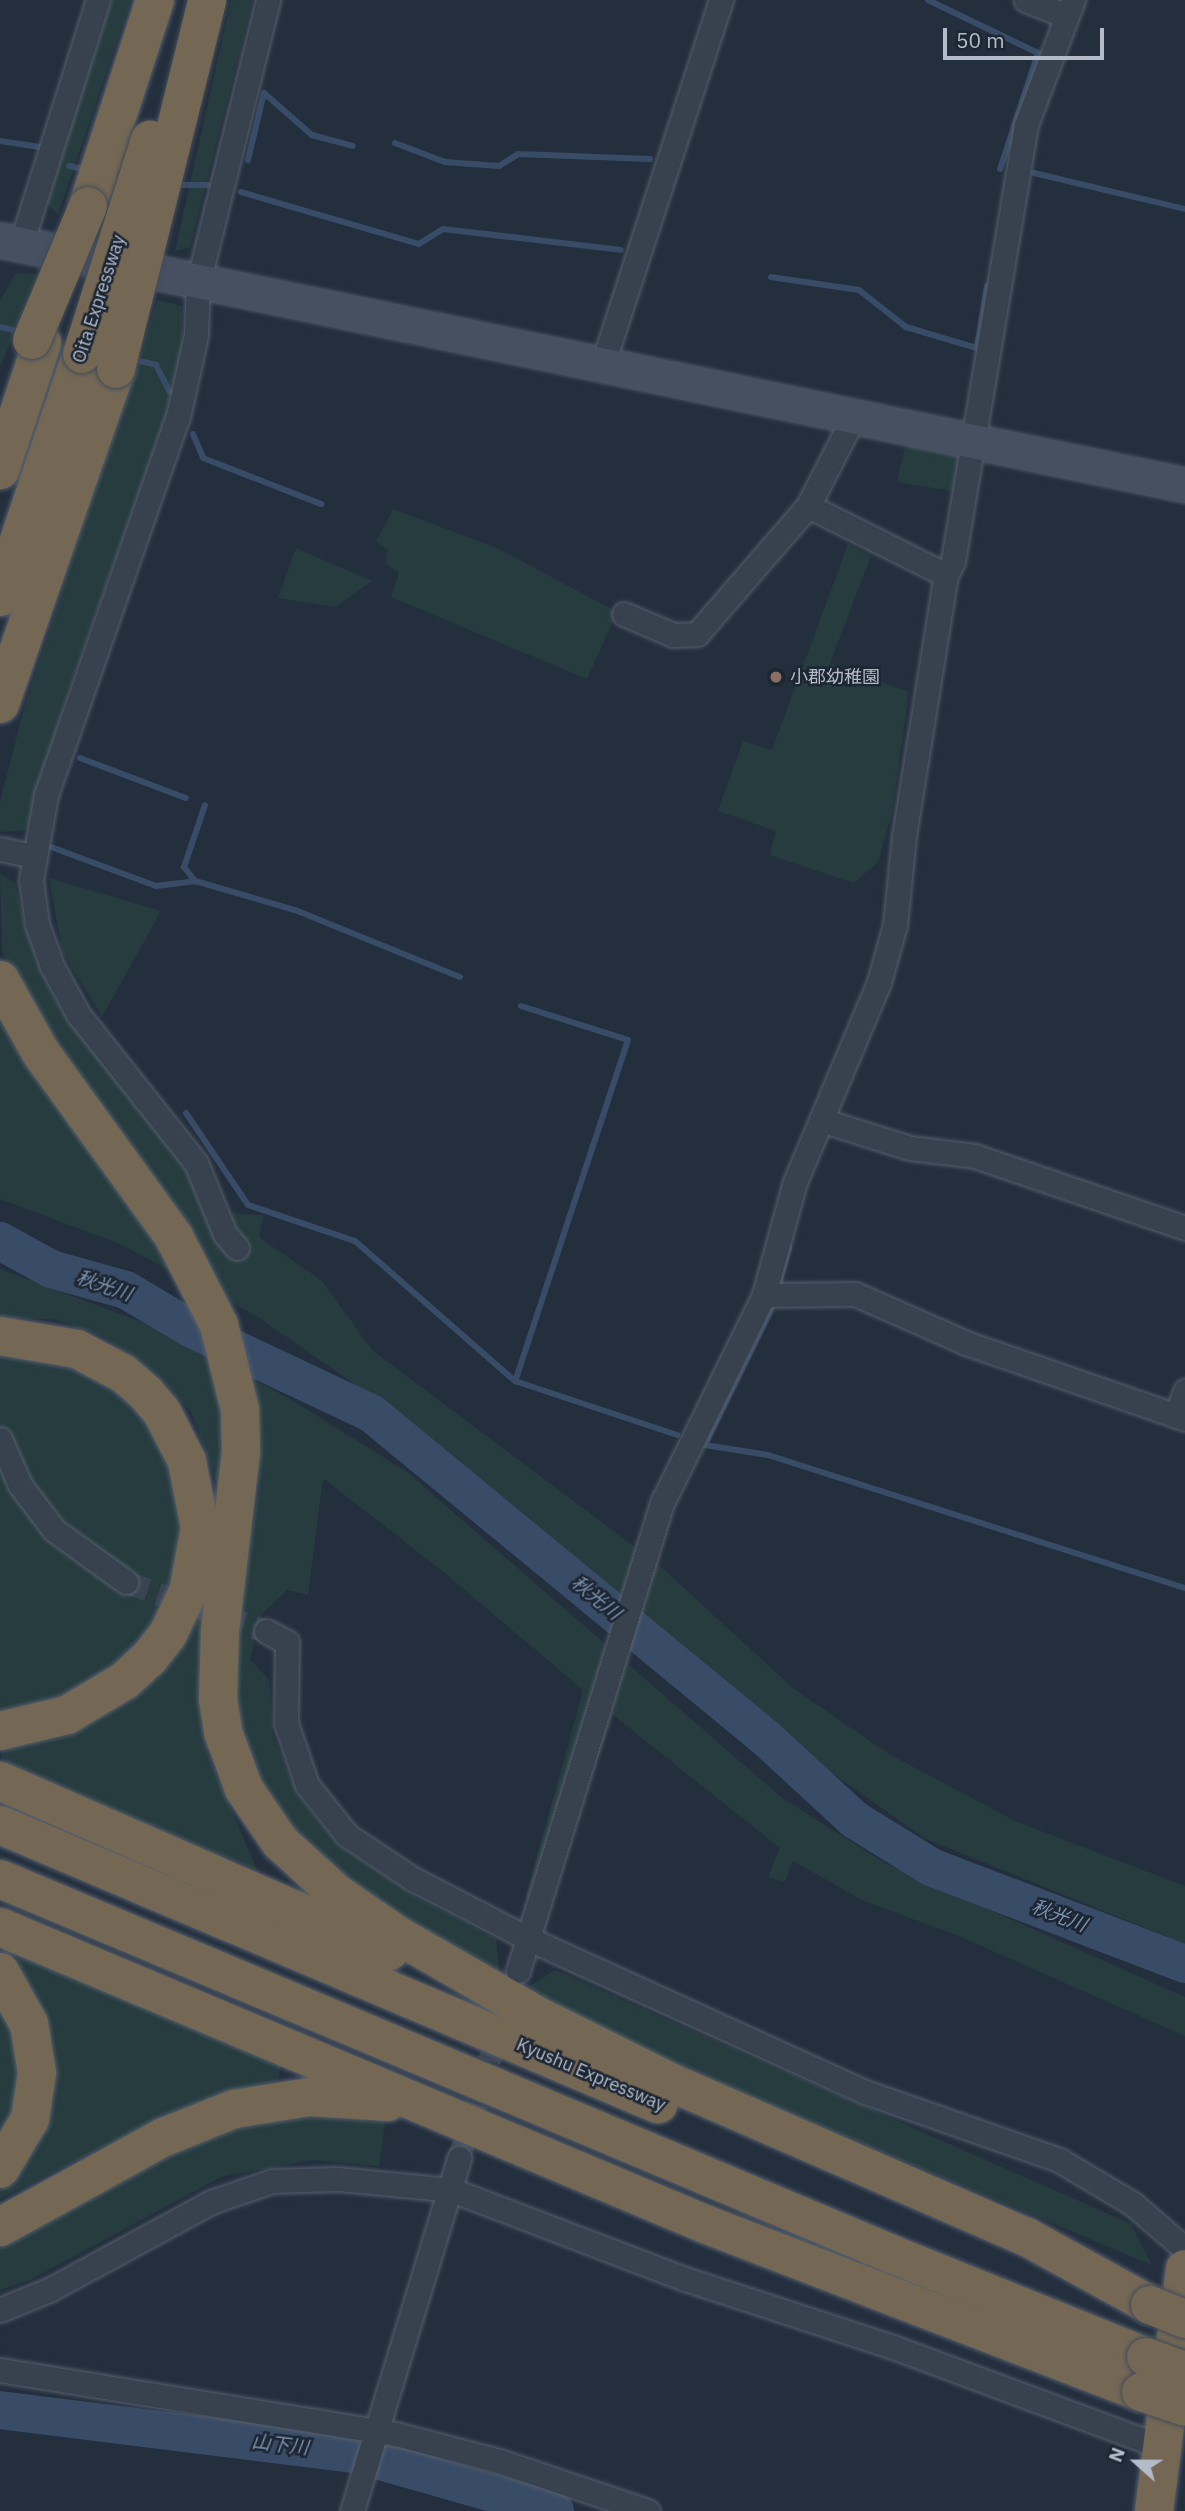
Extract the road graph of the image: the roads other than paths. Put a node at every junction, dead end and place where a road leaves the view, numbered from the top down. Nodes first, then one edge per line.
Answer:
1 (99, 0) edge
2 (155, 0) edge
3 (194, 0) edge
4 (207, 0) edge
5 (268, 0) edge
6 (721, 0) edge
7 (1026, 0) edge
8 (1070, 8) edge
9 (11, 242) edge
10 (198, 283) junction
11 (37, 342) junction
12 (99, 362) junction
13 (603, 363) junction
14 (854, 416) junction
15 (0, 430) edge
16 (974, 442) junction
17 (0, 470) edge
18 (1185, 485) edge
19 (808, 506) junction
20 (946, 575) junction
21 (0, 597) edge
22 (624, 614) dead end
23 (26, 631) junction
24 (0, 704) edge
25 (0, 719) edge
26 (0, 849) edge
27 (33, 856) junction
28 (0, 980) edge
29 (821, 1120) junction
30 (1185, 1228) edge
31 (237, 1248) dead end
32 (764, 1295) junction
33 (0, 1336) edge
34 (1185, 1391) edge
35 (1181, 1417) edge
36 (0, 1439) edge
37 (126, 1582) tunnel mouth
38 (266, 1631) tunnel mouth
39 (0, 1731) edge
40 (0, 1781) edge
41 (0, 1825) edge
42 (0, 1879) edge
43 (0, 1927) edge
44 (527, 1938) junction
45 (518, 1971) dead end
46 (0, 1972) edge
47 (536, 2015) junction
48 (460, 2139) junction
49 (0, 2169) edge
50 (452, 2190) junction
51 (0, 2227) edge
52 (1185, 2249) edge
53 (1185, 2269) edge
54 (1150, 2305) junction
55 (0, 2310) edge
56 (1185, 2319) edge
57 (0, 2370) edge
58 (1185, 2371) edge
59 (1144, 2374) junction
60 (1185, 2407) edge
61 (375, 2438) junction
62 (1172, 2449) edge
63 (353, 2509) edge
64 (648, 2511) edge
65 (1154, 2511) edge

1 - 9 street
2 - 11 highway, bridge
3 - 12 highway, Oita Expressway, bridge
4 - 12 highway, bridge
5 - 10 street
6 - 13 street
7 - 8 street
8 - 16 street
9 - 10 street
10 - 13 street
10 - 27 street
11 - 15 highway
11 - 17 highway
12 - 21 highway, Oita Expressway
12 - 23 highway
13 - 14 street
14 - 16 street
14 - 19 street
16 - 18 street
16 - 20 street
19 - 20 street
19 - 22 street
20 - 29 street
23 - 24 highway
23 - 25 highway
26 - 27 street
27 - 31 street
28 - 47 highway
29 - 30 street
29 - 32 street
32 - 35 street
32 - 44 street
33 - 39 highway
34 - 35 street
36 - 37 street
38 - 44 street
40 - 47 highway
41 - 54 highway, Kyushu Expressway
42 - 59 highway
43 - 48 highway
44 - 45 street
44 - 52 street
46 - 49 highway
47 - 54 highway
48 - 50 street
48 - 51 highway
48 - 59 highway
50 - 55 street
50 - 61 street
50 - 62 street
53 - 62 highway
54 - 56 highway, Kyushu Expressway, bridge
57 - 61 street
58 - 59 highway, bridge
59 - 60 highway, bridge
61 - 63 street
61 - 64 street
62 - 65 highway

